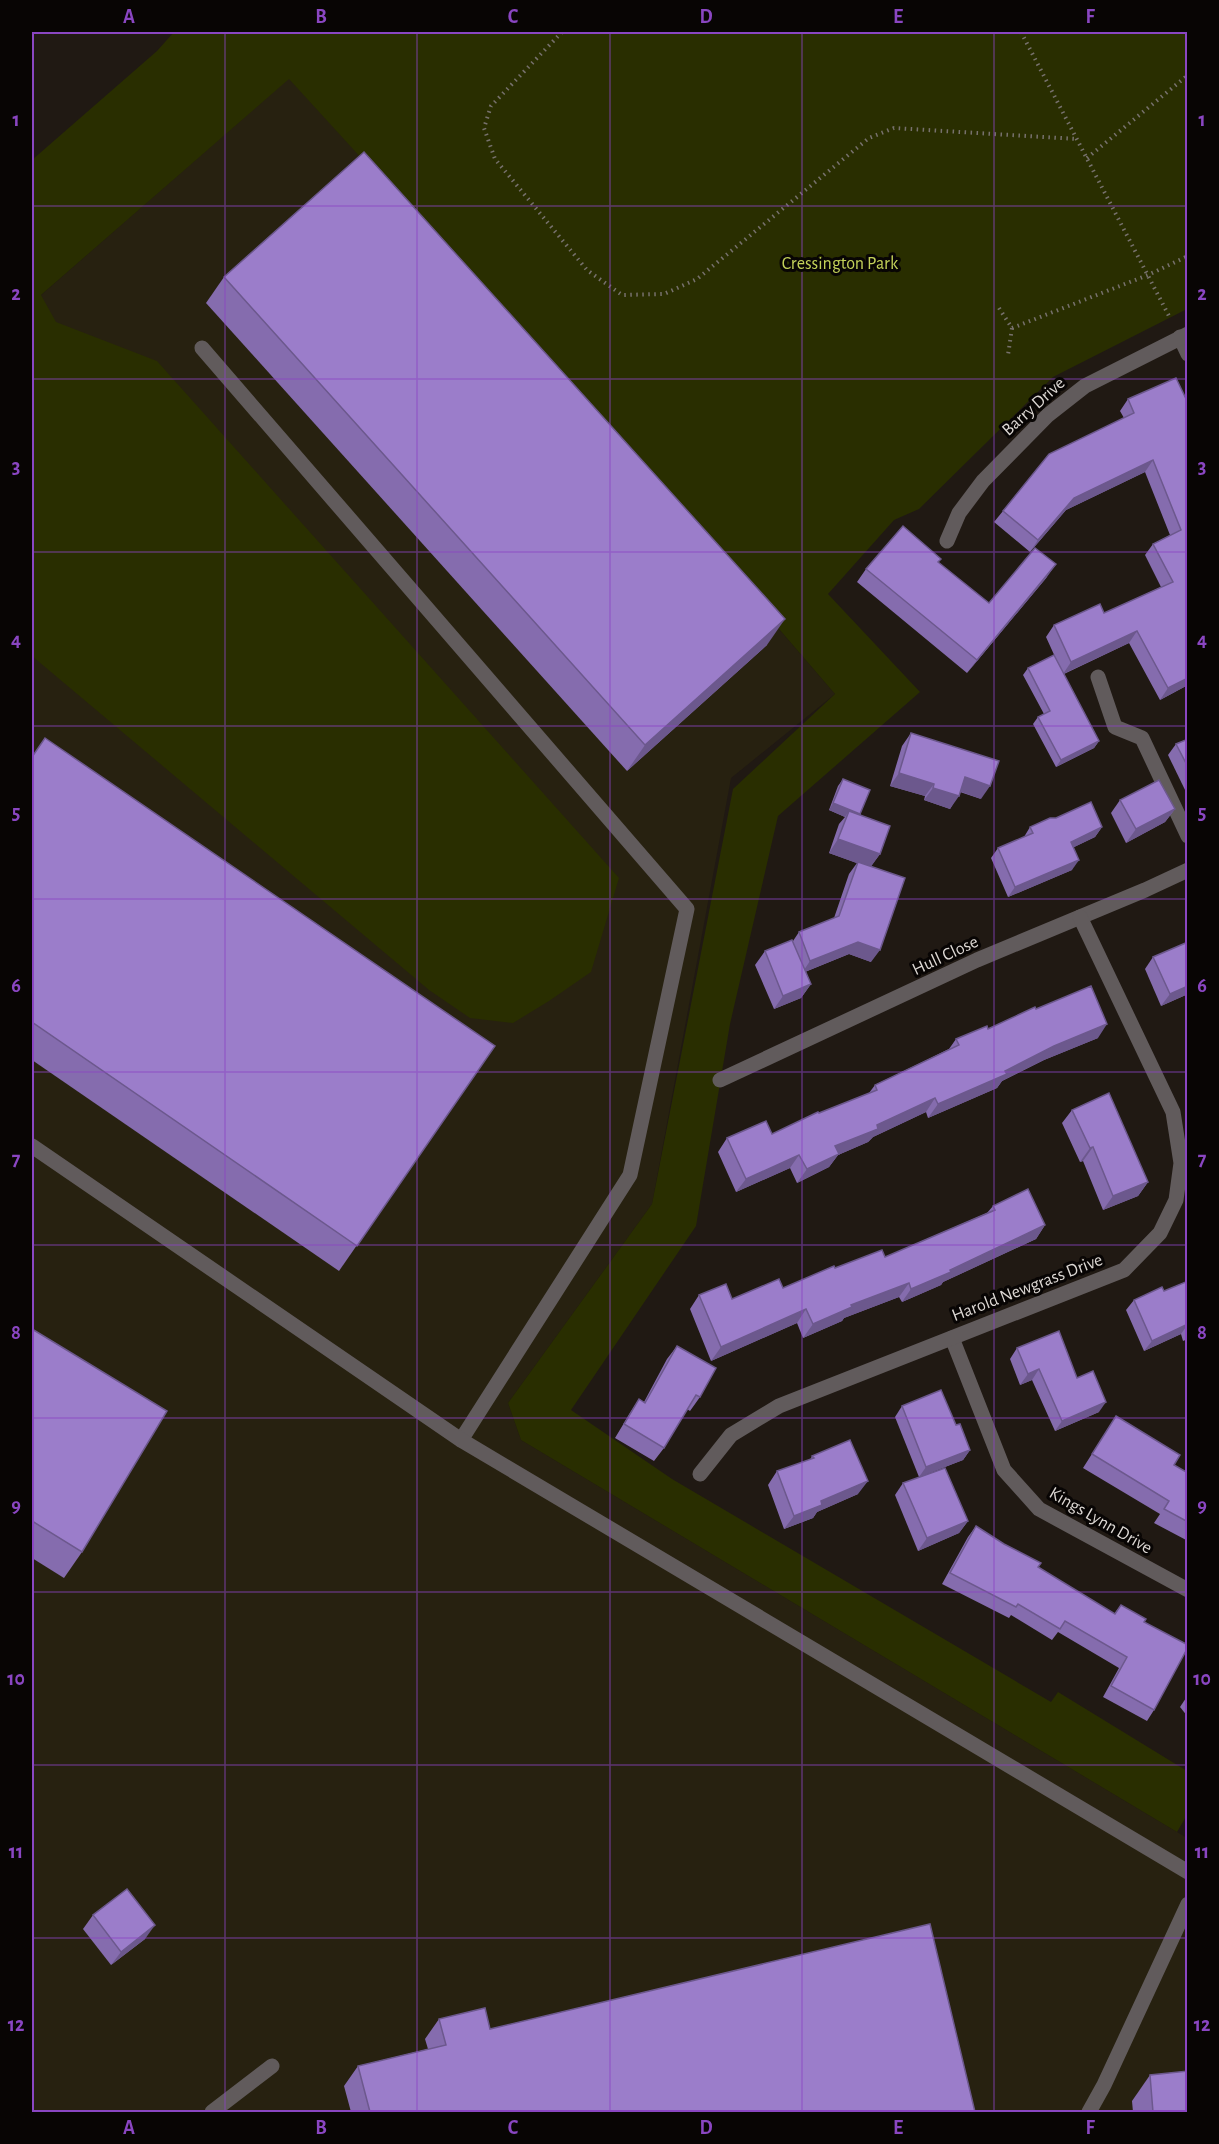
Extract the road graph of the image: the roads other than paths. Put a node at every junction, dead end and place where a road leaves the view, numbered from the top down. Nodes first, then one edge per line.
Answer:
1 (1184, 335) edge
2 (202, 348) dead end
3 (1188, 354) edge
4 (946, 541) dead end
5 (1098, 677) dead end
6 (1188, 836) edge
7 (1188, 870) edge
8 (1080, 917) junction
9 (720, 1080) dead end
10 (32, 1146) edge
11 (952, 1338) junction
12 (461, 1440) junction
13 (700, 1474) dead end
14 (1188, 1590) edge
15 (1188, 1872) edge
16 (1188, 1904) edge
17 (272, 2066) dead end
18 (212, 2112) edge
19 (1089, 2112) edge

1 - 3 street
1 - 4 street, Barry Drive
2 - 12 street
5 - 6 street
7 - 8 street, Hull Close
8 - 9 street, Hull Close
8 - 11 street, Harold Newgrass Drive
10 - 12 street
11 - 13 street, Harold Newgrass Drive
11 - 14 street, Kings Lynn Drive
12 - 15 street
16 - 19 street
17 - 18 street

